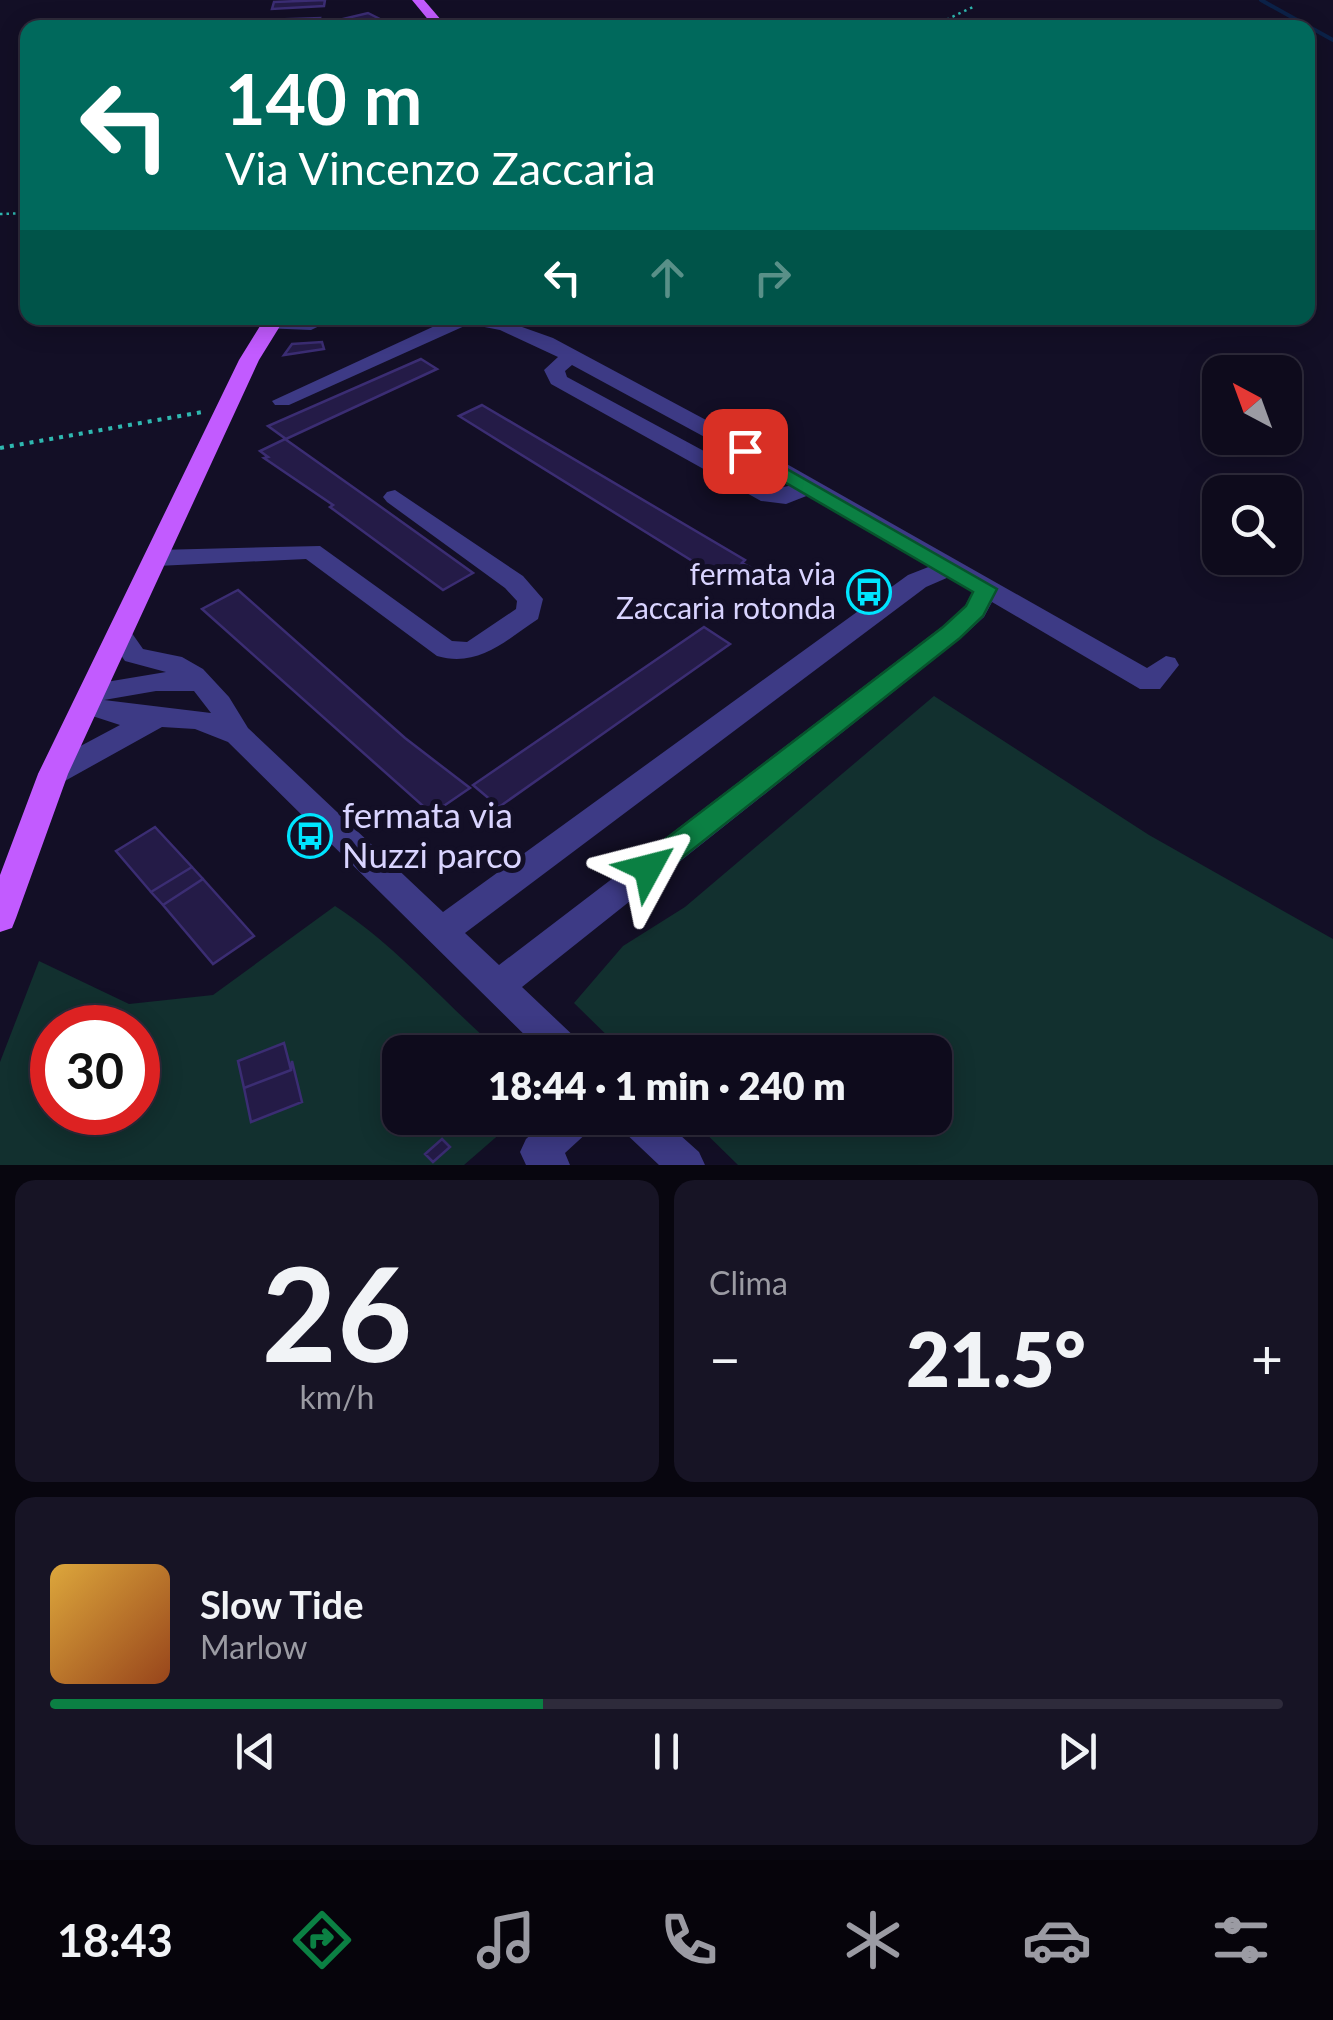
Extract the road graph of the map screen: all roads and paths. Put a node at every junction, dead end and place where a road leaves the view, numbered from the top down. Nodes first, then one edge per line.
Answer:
1 (418, 0) edge
2 (976, 6) dead end
3 (436, 20) edge
4 (946, 20) edge
5 (270, 325) edge
6 (451, 325) edge
7 (500, 325) edge
8 (282, 401) dead end
9 (226, 408) junction
10 (0, 448) edge
11 (395, 496) dead end
12 (158, 558) junction
13 (948, 568) junction
14 (986, 589) junction
15 (120, 635) junction
16 (1166, 665) dead end
17 (198, 682) junction
18 (90, 698) junction
19 (164, 715) junction
20 (238, 735) junction
21 (53, 774) junction
22 (0, 918) edge
23 (441, 932) junction
24 (497, 986) junction
25 (548, 1035) edge
26 (562, 1135) edge
27 (653, 1135) edge
28 (539, 1161) edge
29 (686, 1165) edge

1 - 3 main road
2 - 4 path
5 - 9 main road
6 - 8 street
7 - 13 street
9 - 10 path
9 - 12 main road
11 - 12 street
12 - 15 main road
13 - 14 street
13 - 23 street
14 - 16 street
14 - 24 street
15 - 17 street
15 - 18 main road
17 - 18 street
17 - 20 street
18 - 19 street
18 - 21 main road
19 - 20 street
19 - 21 street
20 - 23 street
21 - 22 main road
23 - 24 street
24 - 25 street
26 - 28 street
27 - 29 street

